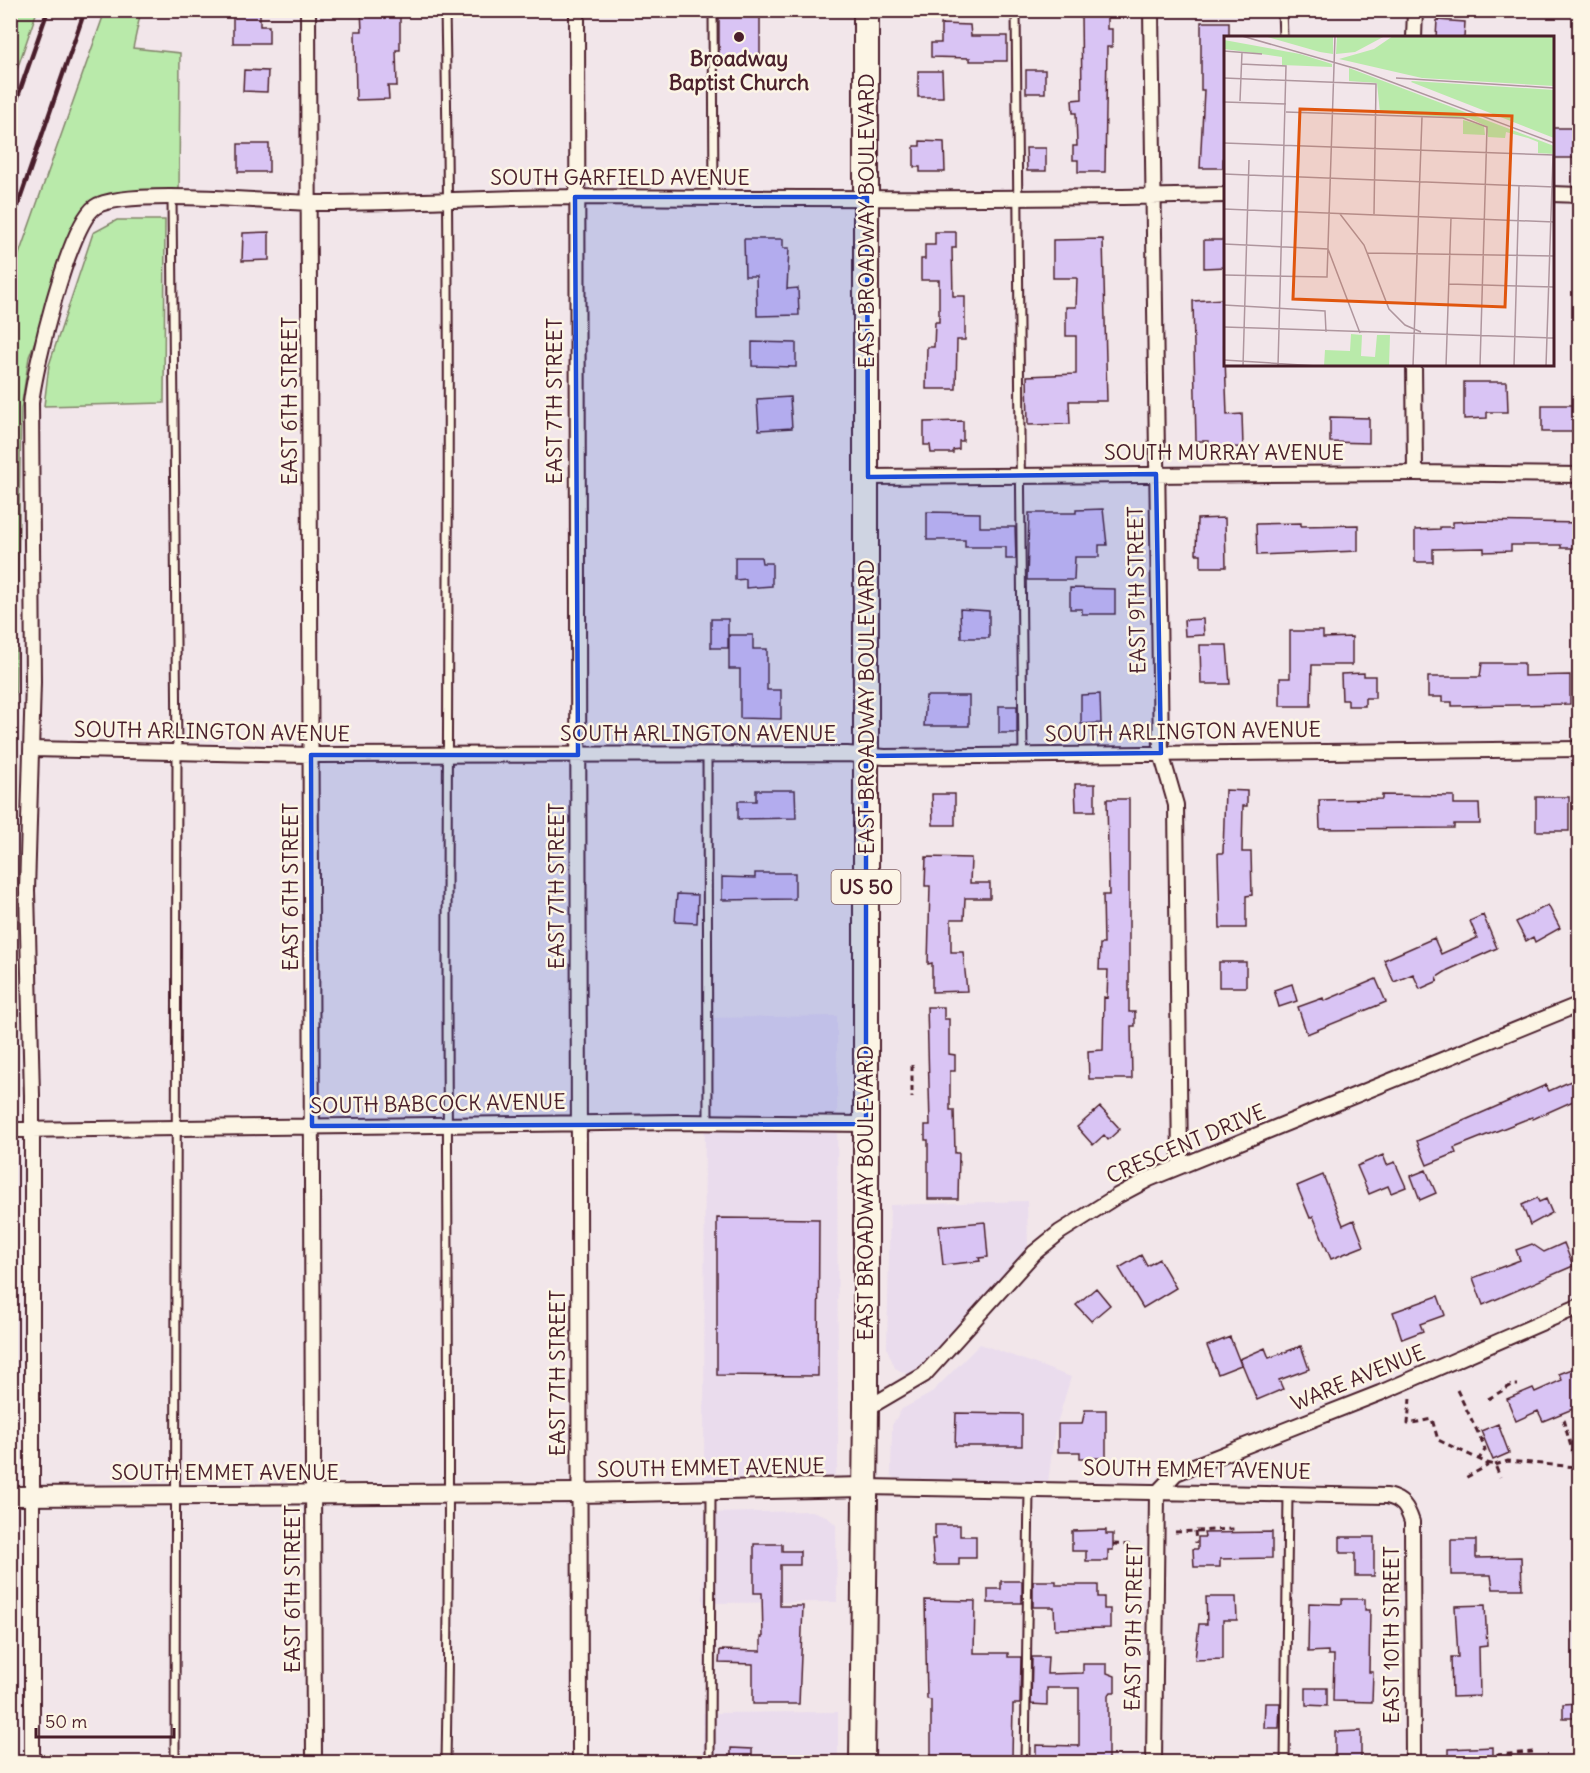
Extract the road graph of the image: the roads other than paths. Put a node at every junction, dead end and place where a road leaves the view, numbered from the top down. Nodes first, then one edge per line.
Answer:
1 (309, 10) edge
2 (444, 10) edge
3 (577, 10) edge
4 (713, 10) edge
5 (866, 10) edge
6 (1016, 10) edge
7 (1151, 10) edge
8 (1282, 10) edge
9 (1415, 10) edge
10 (1283, 36) edge
11 (1414, 36) edge
12 (1554, 194) edge
13 (1224, 195) edge
14 (1580, 195) edge
15 (1153, 196) junction
16 (575, 197) junction
17 (867, 197) junction
18 (172, 198) junction
19 (714, 199) junction
20 (448, 200) junction
21 (1019, 200) junction
22 (311, 203) junction
23 (1414, 366) edge
24 (1415, 473) junction
25 (1156, 474) junction
26 (1580, 475) edge
27 (1020, 476) junction
28 (868, 477) junction
29 (32, 749) junction
30 (1580, 749) edge
31 (177, 752) junction
32 (1161, 753) junction
33 (311, 755) junction
34 (447, 755) junction
35 (578, 755) junction
36 (707, 755) junction
37 (1023, 755) junction
38 (866, 756) junction
39 (1580, 1004) edge
40 (578, 1123) junction
41 (708, 1123) junction
42 (447, 1124) junction
43 (866, 1124) junction
44 (312, 1126) junction
45 (178, 1128) junction
46 (10, 1130) edge
47 (32, 1131) junction
48 (1180, 1166) junction
49 (1580, 1306) edge
50 (866, 1409) junction
51 (865, 1487) junction
52 (711, 1490) junction
53 (1029, 1491) junction
54 (579, 1493) junction
55 (1156, 1493) junction
56 (449, 1494) junction
57 (1288, 1494) junction
58 (314, 1495) junction
59 (10, 1496) edge
60 (30, 1496) junction
61 (177, 1496) junction
62 (1408, 1508) joint
63 (32, 1762) edge
64 (175, 1762) edge
65 (314, 1762) edge
66 (446, 1762) edge
67 (580, 1762) edge
68 (710, 1762) edge
69 (861, 1762) edge
70 (1025, 1762) edge
71 (1154, 1762) edge
72 (1285, 1762) edge
73 (1413, 1762) edge

1 - 22 street, EAST 6TH STREET
2 - 20 lane
3 - 16 street, EAST 7TH STREET
4 - 19 lane
5 - 17 highway, EAST BROADWAY BOULEVARD / US 50
6 - 21 lane
7 - 15 street, EAST 9TH STREET
8 - 10 lane
9 - 11 street
12 - 14 street
13 - 15 street, SOUTH GARFIELD AVENUE
15 - 21 street, SOUTH GARFIELD AVENUE
15 - 25 street, EAST 9TH STREET
16 - 19 street, SOUTH GARFIELD AVENUE
16 - 20 street, SOUTH GARFIELD AVENUE
16 - 35 street, EAST 7TH STREET
17 - 19 street, SOUTH GARFIELD AVENUE
17 - 21 street, SOUTH GARFIELD AVENUE
17 - 28 highway, EAST BROADWAY BOULEVARD / US 50
18 - 22 street, SOUTH GARFIELD AVENUE
18 - 29 street, SOUTH GARFIELD AVENUE
18 - 31 lane
20 - 22 street, SOUTH GARFIELD AVENUE
20 - 34 lane
21 - 27 lane
22 - 33 street, EAST 6TH STREET
23 - 24 street
24 - 25 street, SOUTH MURRAY AVENUE
24 - 26 street, SOUTH MURRAY AVENUE
25 - 27 street, SOUTH MURRAY AVENUE
25 - 32 street, EAST 9TH STREET
27 - 28 street, SOUTH MURRAY AVENUE
27 - 37 lane
28 - 38 highway, EAST BROADWAY BOULEVARD / US 50
29 - 31 street, SOUTH ARLINGTON AVENUE
29 - 47 street, SOUTH GARFIELD AVENUE
30 - 32 street, SOUTH ARLINGTON AVENUE
31 - 33 street, SOUTH ARLINGTON AVENUE
31 - 45 lane
32 - 37 street, SOUTH ARLINGTON AVENUE
32 - 48 street, EAST 9TH STREET
33 - 34 street, SOUTH ARLINGTON AVENUE
33 - 44 street, EAST 6TH STREET
34 - 35 street, SOUTH ARLINGTON AVENUE
34 - 42 lane
35 - 36 street, SOUTH ARLINGTON AVENUE
35 - 40 street, EAST 7TH STREET
36 - 38 street, SOUTH ARLINGTON AVENUE
36 - 41 lane
37 - 38 street, SOUTH ARLINGTON AVENUE
38 - 43 highway, EAST BROADWAY BOULEVARD / US 50
39 - 48 street, CRESCENT DRIVE
40 - 41 street, SOUTH BABCOCK AVENUE
40 - 42 street, SOUTH BABCOCK AVENUE
40 - 54 street, EAST 7TH STREET
41 - 43 street, SOUTH BABCOCK AVENUE
42 - 44 street, SOUTH BABCOCK AVENUE
42 - 56 lane
43 - 50 highway, EAST BROADWAY BOULEVARD / US 50
44 - 45 street, SOUTH BABCOCK AVENUE
44 - 58 street, EAST 6TH STREET
45 - 47 street, SOUTH BABCOCK AVENUE
45 - 61 lane
46 - 47 street, SOUTH BABCOCK AVENUE
47 - 60 street, SOUTH GARFIELD AVENUE
48 - 50 street, CRESCENT DRIVE
49 - 55 street, WARE AVENUE
50 - 51 highway, EAST BROADWAY BOULEVARD / US 50
51 - 52 street, SOUTH EMMET AVENUE
51 - 53 street, SOUTH EMMET AVENUE
51 - 69 highway, EAST BROADWAY BOULEVARD / US 50
52 - 54 street, SOUTH EMMET AVENUE
52 - 68 lane
53 - 55 street, SOUTH EMMET AVENUE
53 - 70 lane
54 - 56 street, SOUTH EMMET AVENUE
54 - 67 street, EAST 7TH STREET
55 - 57 street, SOUTH EMMET AVENUE
55 - 71 street, EAST 9TH STREET
56 - 58 street, SOUTH EMMET AVENUE
56 - 66 lane
57 - 62 street, SOUTH EMMET AVENUE
57 - 72 lane
58 - 61 street, SOUTH EMMET AVENUE
58 - 65 street, EAST 6TH STREET
59 - 60 street, SOUTH EMMET AVENUE
60 - 61 street, SOUTH EMMET AVENUE
60 - 63 street, SOUTH GARFIELD AVENUE
61 - 64 lane
62 - 73 street, EAST 10TH STREET

